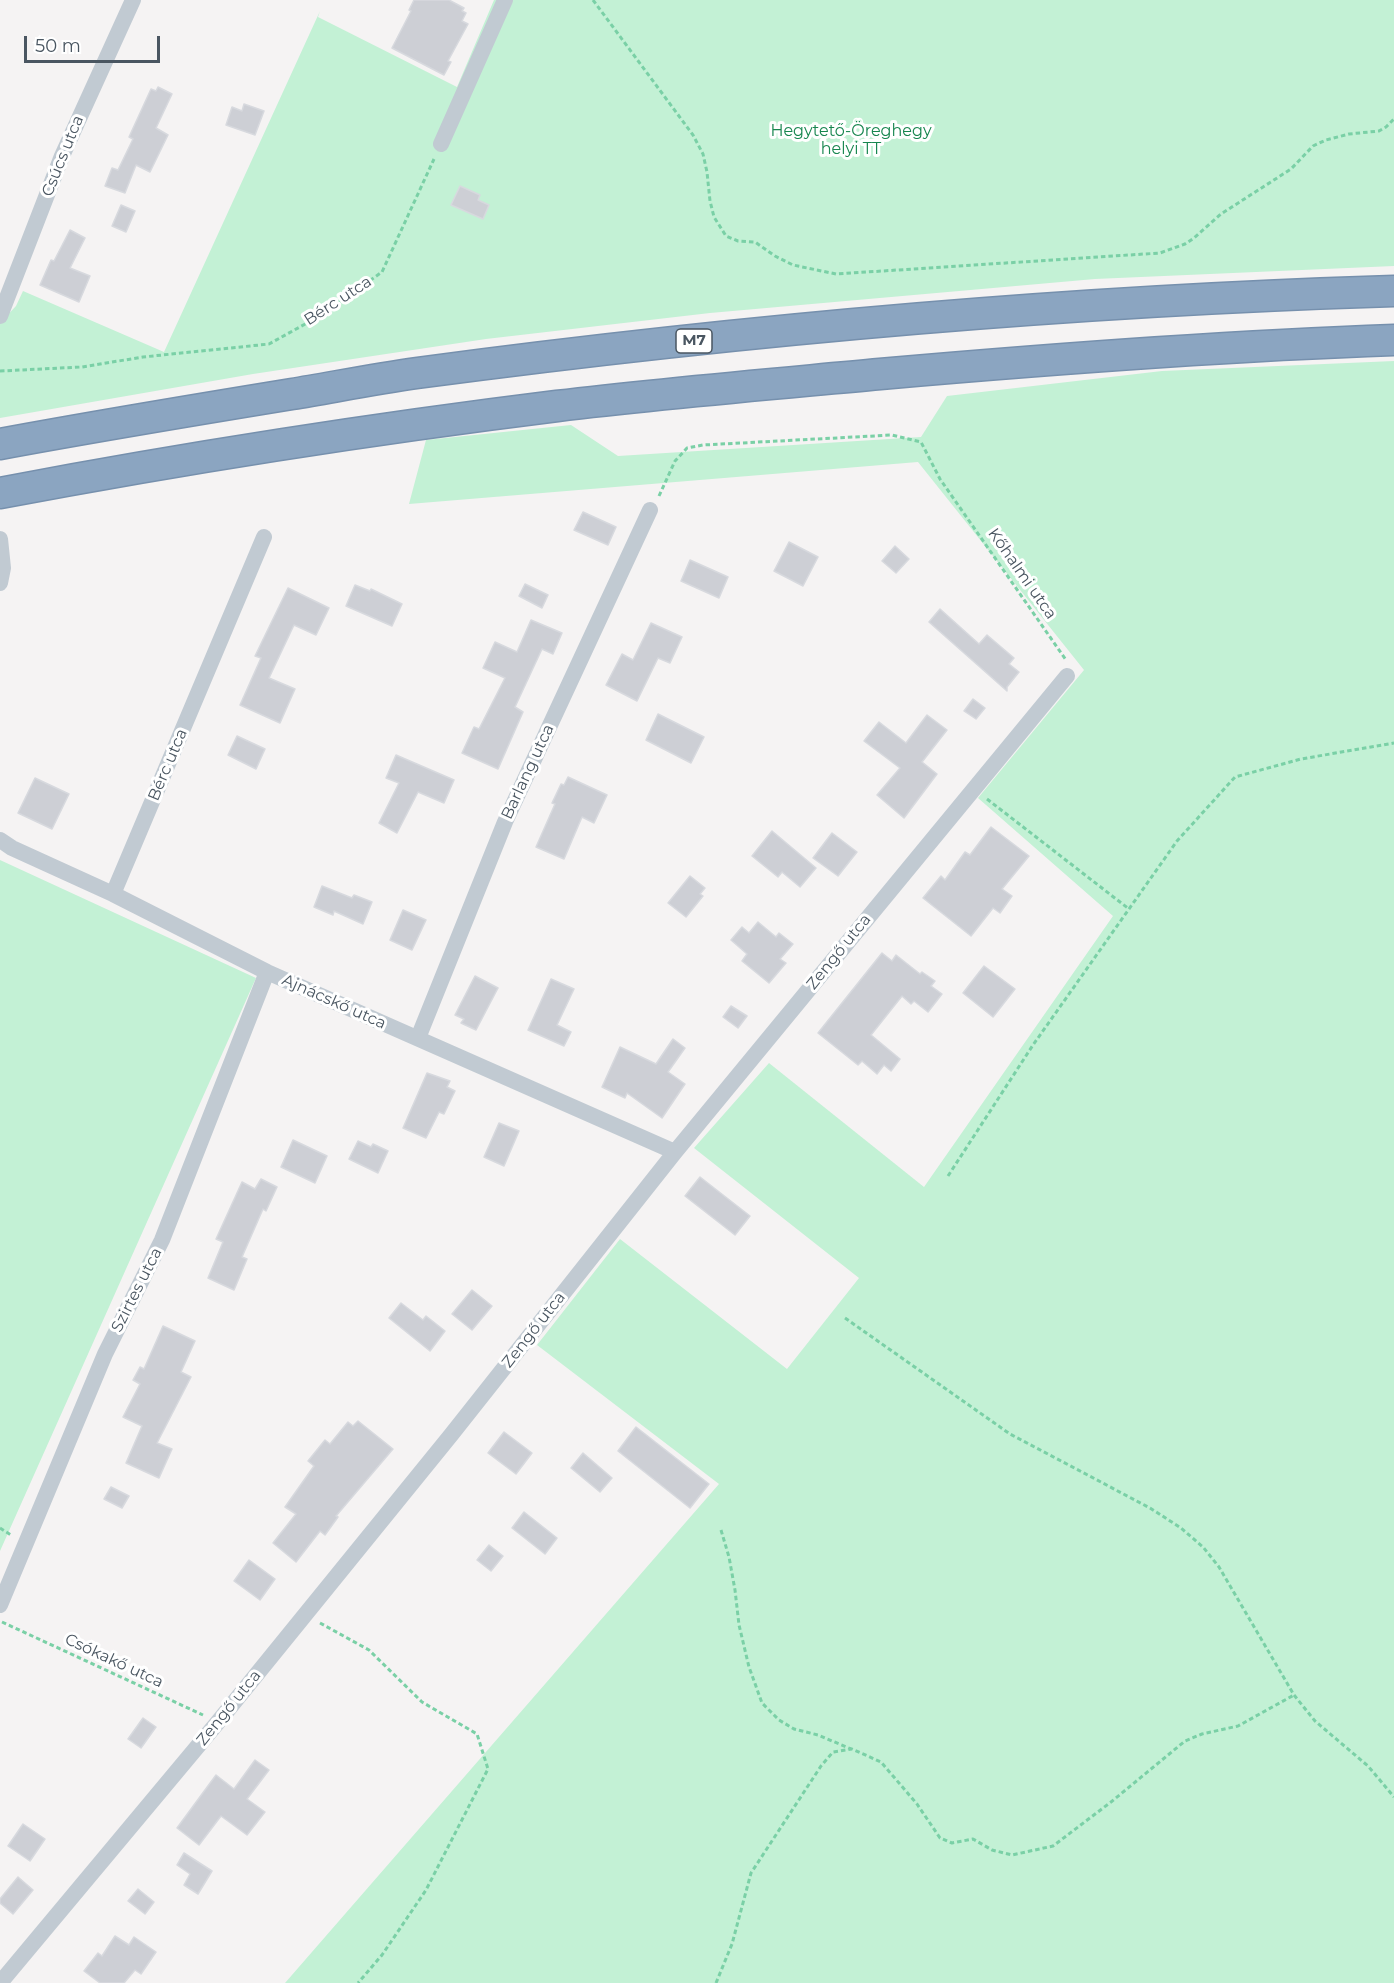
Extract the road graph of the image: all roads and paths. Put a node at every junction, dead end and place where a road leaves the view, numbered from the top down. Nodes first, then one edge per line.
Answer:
1 (133, 0) edge
2 (505, 0) edge
3 (593, 0) edge
4 (1394, 119) edge
5 (441, 144) joint
6 (1394, 291) edge
7 (0, 316) edge
8 (1394, 340) edge
9 (0, 371) edge
10 (0, 444) edge
11 (0, 493) edge
12 (650, 510) joint
13 (264, 537) dead end
14 (0, 539) edge
15 (0, 583) edge
16 (1067, 676) joint
17 (1394, 743) edge
18 (974, 788) junction
19 (0, 840) edge
20 (113, 894) junction
21 (1129, 909) junction
22 (267, 972) junction
23 (418, 1038) junction
24 (675, 1152) junction
25 (948, 1176) dead end
26 (845, 1318) dead end
27 (721, 1530) dead end
28 (0, 1605) edge
29 (305, 1614) junction
30 (0, 1621) edge
31 (1294, 1695) junction
32 (218, 1722) junction
33 (852, 1749) junction
34 (1394, 1797) edge
35 (0, 1983) edge
36 (358, 1983) edge
37 (716, 1983) edge

1 - 7 street, Csúcs utca
2 - 5 street
3 - 4 path
5 - 9 path, Bérc utca
6 - 10 highway, M7
8 - 11 highway
12 - 16 path, Kőhalmi utca
12 - 23 street, Barlang utca
13 - 20 street, Bérc utca
14 - 15 street
16 - 18 street, Zengő utca
17 - 21 path
18 - 21 path
18 - 24 street, Zengő utca
19 - 20 street, Ajnácskő utca
20 - 22 street, Ajnácskő utca
21 - 25 path
22 - 23 street, Ajnácskő utca
22 - 28 street, Szirtes utca
23 - 24 street, Ajnácskő utca
24 - 29 street, Zengő utca
26 - 31 path
27 - 33 path
29 - 32 street, Zengő utca
29 - 36 path
30 - 32 path, Csókakő utca
31 - 33 path
31 - 34 path
32 - 35 street, Zengő utca
33 - 37 path

